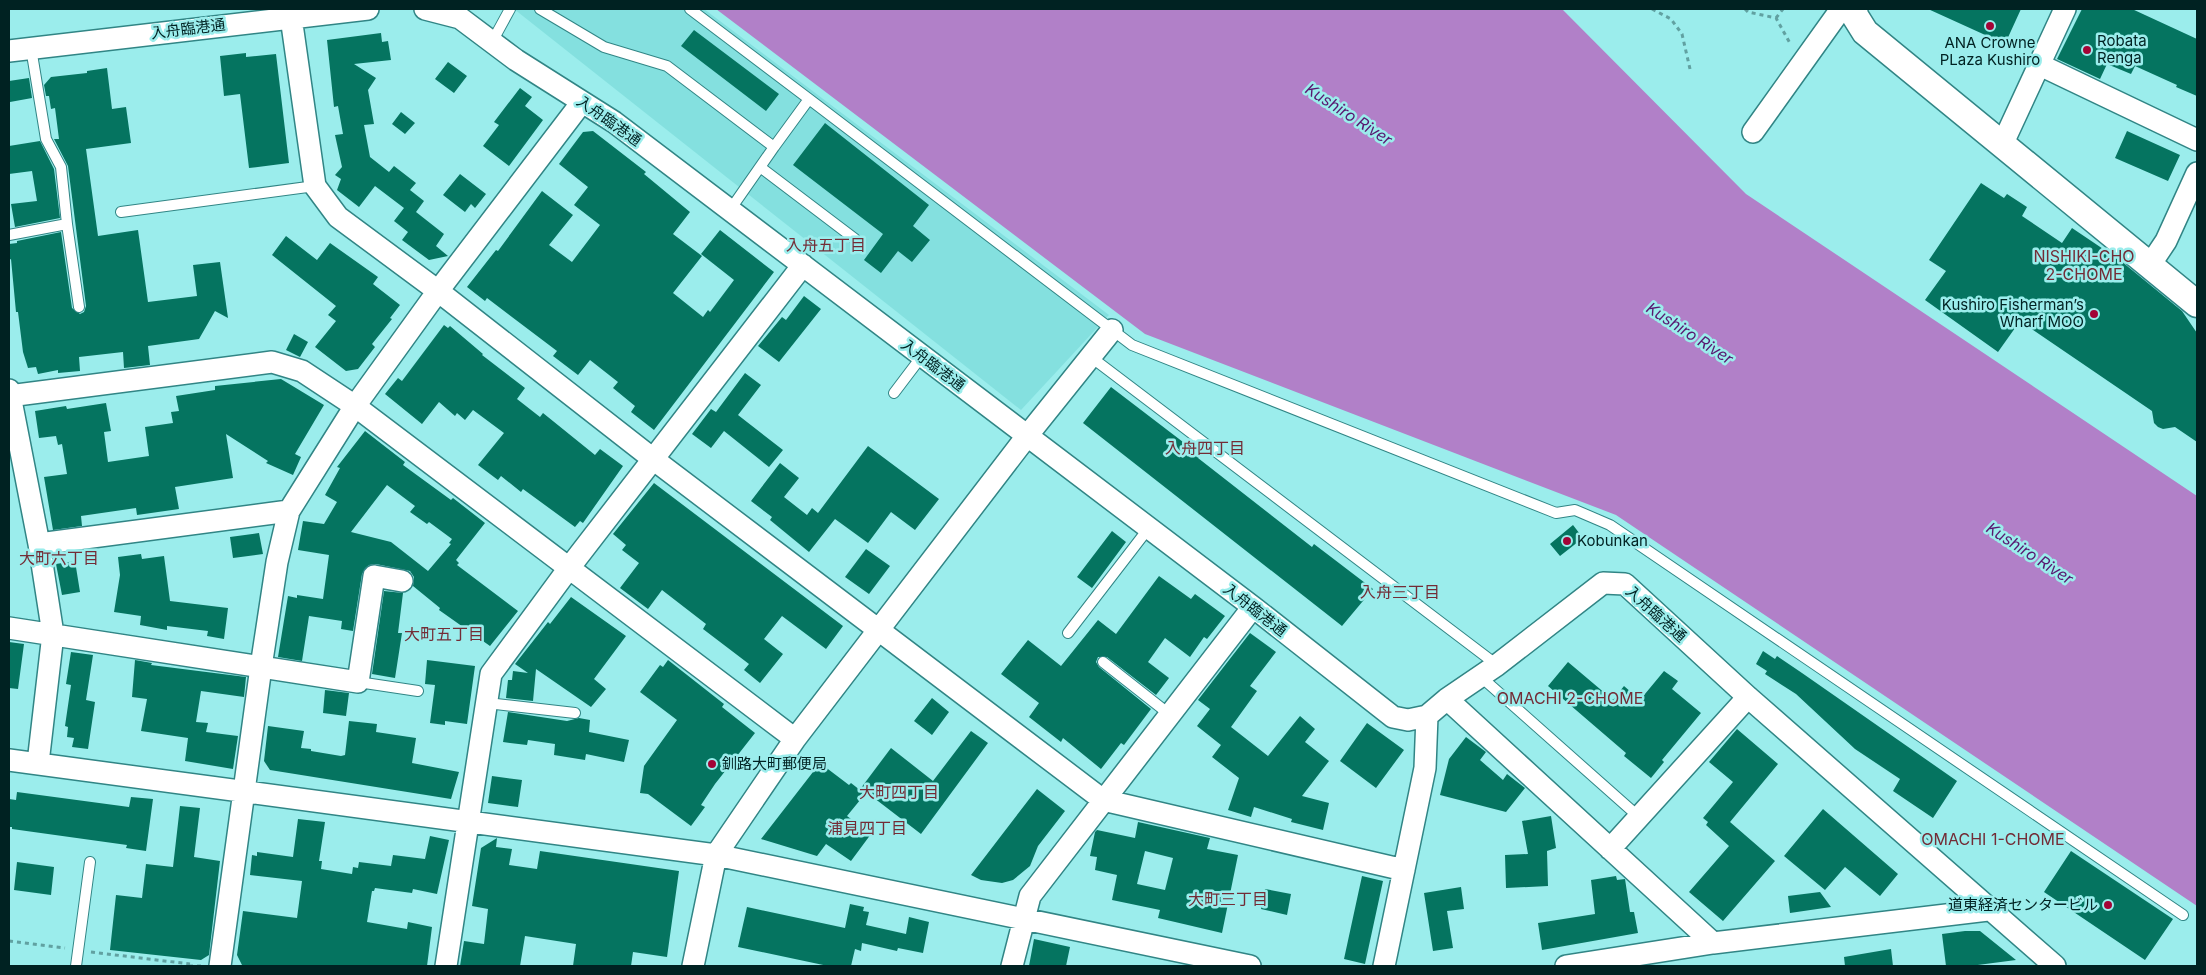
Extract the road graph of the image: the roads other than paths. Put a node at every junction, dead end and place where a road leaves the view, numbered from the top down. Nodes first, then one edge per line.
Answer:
1 (368, 9) edge
2 (425, 9) edge
3 (510, 9) edge
4 (540, 9) edge
5 (690, 9) edge
6 (1841, 9) edge
7 (1854, 9) edge
8 (2065, 9) edge
9 (292, 17) junction
10 (492, 42) junction
11 (30, 48) junction
12 (9, 51) edge
13 (2040, 65) junction
14 (809, 99) junction
15 (582, 102) junction
16 (1753, 132) dead end
17 (2197, 140) edge
18 (2002, 145) junction
19 (774, 147) junction
20 (760, 167) junction
21 (2197, 173) edge
22 (315, 186) junction
23 (730, 210) junction
24 (121, 212) dead end
25 (67, 224) junction
26 (9, 235) edge
27 (855, 239) dead end
28 (803, 265) junction
29 (2150, 265) junction
30 (438, 291) junction
31 (2197, 304) edge
32 (79, 307) dead end
33 (1112, 330) junction
34 (922, 356) junction
35 (1091, 357) junction
36 (894, 393) dead end
37 (9, 394) edge
38 (355, 406) junction
39 (1027, 436) junction
40 (653, 459) junction
41 (288, 511) junction
42 (1148, 529) junction
43 (39, 544) junction
44 (569, 568) junction
45 (402, 581) dead end
46 (1253, 608) junction
47 (9, 628) edge
48 (878, 630) junction
49 (1068, 633) dead end
50 (53, 634) junction
51 (1103, 662) dead end
52 (261, 667) junction
53 (1488, 671) junction
54 (358, 682) junction
55 (418, 691) dead end
56 (1748, 697) junction
57 (1447, 699) junction
58 (487, 703) junction
59 (576, 714) dead end
60 (1169, 714) junction
61 (1427, 716) junction
62 (795, 739) junction
63 (9, 760) edge
64 (38, 763) junction
65 (242, 792) junction
66 (1103, 800) junction
67 (1638, 817) junction
68 (467, 821) junction
69 (1610, 849) junction
70 (716, 855) junction
71 (90, 862) dead end
72 (1404, 870) junction
73 (1988, 910) junction
74 (2183, 915) dead end
75 (1023, 919) junction
76 (1713, 943) junction
77 (1645, 961) edge
78 (76, 966) edge
79 (220, 966) edge
80 (446, 966) edge
81 (693, 966) edge
82 (1012, 966) edge
83 (1250, 966) edge
84 (1384, 966) edge
85 (1566, 966) edge
86 (2055, 966) edge

1 - 9 street, 入舟臨港通
2 - 10 street, 入舟臨港通
3 - 10 lane
4 - 19 lane
5 - 14 lane
6 - 16 street
7 - 18 street
8 - 13 street
9 - 11 street, 入舟臨港通
9 - 22 street
10 - 15 street, 入舟臨港通
11 - 12 street, 入舟臨港通
11 - 25 lane
13 - 17 street
13 - 18 street
14 - 19 lane
14 - 33 lane
15 - 23 street, 入舟臨港通
15 - 30 street
18 - 29 street
19 - 20 lane
20 - 23 lane
20 - 27 lane
21 - 29 street
22 - 24 lane
22 - 30 street
23 - 28 street, 入舟臨港通
25 - 26 lane
25 - 32 lane
28 - 34 street, 入舟臨港通
28 - 40 street
29 - 31 street
30 - 38 street
30 - 40 street
33 - 35 street
33 - 74 lane
34 - 36 lane
34 - 39 street, 入舟臨港通
35 - 39 street
35 - 53 lane
37 - 38 street
37 - 43 street
38 - 41 street
38 - 44 street
39 - 42 street, 入舟臨港通
39 - 48 street
40 - 44 street
40 - 48 street
41 - 43 street
41 - 52 street
42 - 46 street, 入舟臨港通
42 - 49 lane
43 - 50 street
44 - 58 street
44 - 62 street
45 - 54 street
46 - 60 street
46 - 61 street, 入舟臨港通
47 - 50 street
48 - 62 street
48 - 66 street
50 - 52 street
50 - 64 street
51 - 60 lane
52 - 54 street
52 - 65 street
53 - 56 street, 入舟臨港通
53 - 57 street, 入舟臨港通
53 - 67 lane
54 - 55 lane
56 - 67 street
56 - 73 street, 入舟臨港通
57 - 61 street, 入舟臨港通
57 - 69 street
58 - 59 lane
58 - 68 street
60 - 66 street
61 - 72 street
62 - 70 street
63 - 64 street
64 - 65 street
65 - 68 street
65 - 79 street
66 - 72 street
66 - 75 street
67 - 69 street
68 - 70 street
68 - 80 street
69 - 76 street
70 - 75 street
70 - 81 street
71 - 78 lane
72 - 84 street
73 - 76 street
73 - 86 street, 入舟臨港通
75 - 82 street
75 - 83 street
76 - 77 street
77 - 85 street

